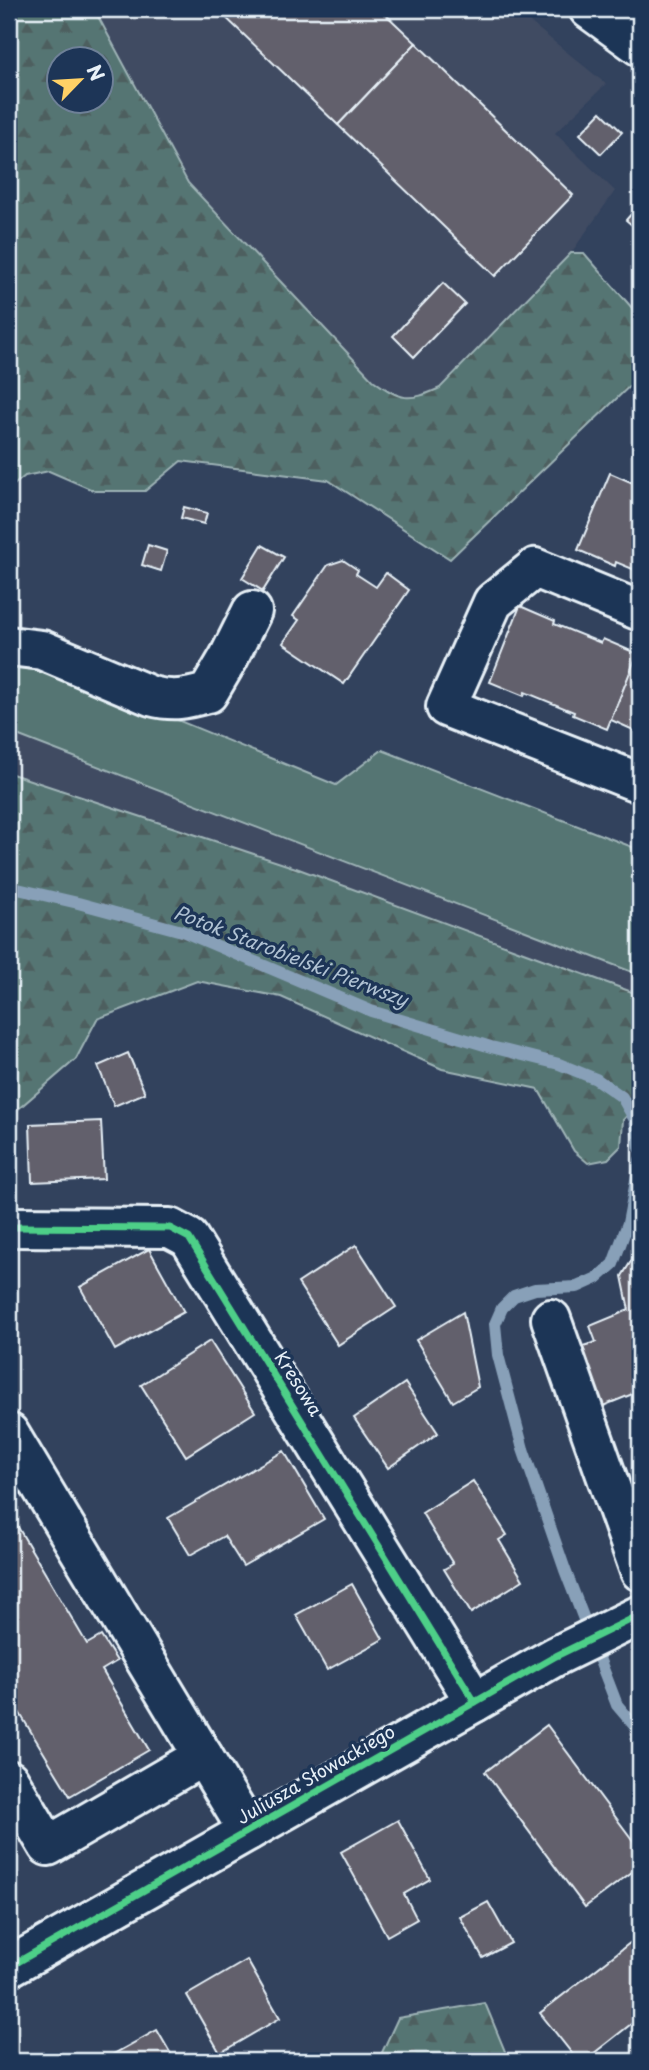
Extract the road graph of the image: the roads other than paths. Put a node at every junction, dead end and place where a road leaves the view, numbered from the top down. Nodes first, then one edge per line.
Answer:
1 (589, 9) edge
2 (640, 46) edge
3 (251, 611) dead end
4 (640, 611) edge
5 (9, 646) edge
6 (640, 783) edge
7 (9, 1227) edge
8 (551, 1319) dead end
9 (9, 1433) edge
10 (640, 1571) edge
11 (635, 1617) edge
12 (475, 1702) junction
13 (203, 1756) junction
14 (9, 1780) edge
15 (248, 1831) junction
16 (9, 1966) edge

1 - 2 street
3 - 5 street
4 - 6 street
7 - 12 street, Kresowa
8 - 10 street
9 - 13 street
11 - 12 street, Juliusza Słowackiego
12 - 15 street, Juliusza Słowackiego
13 - 14 street
13 - 15 street
15 - 16 street, Juliusza Słowackiego

